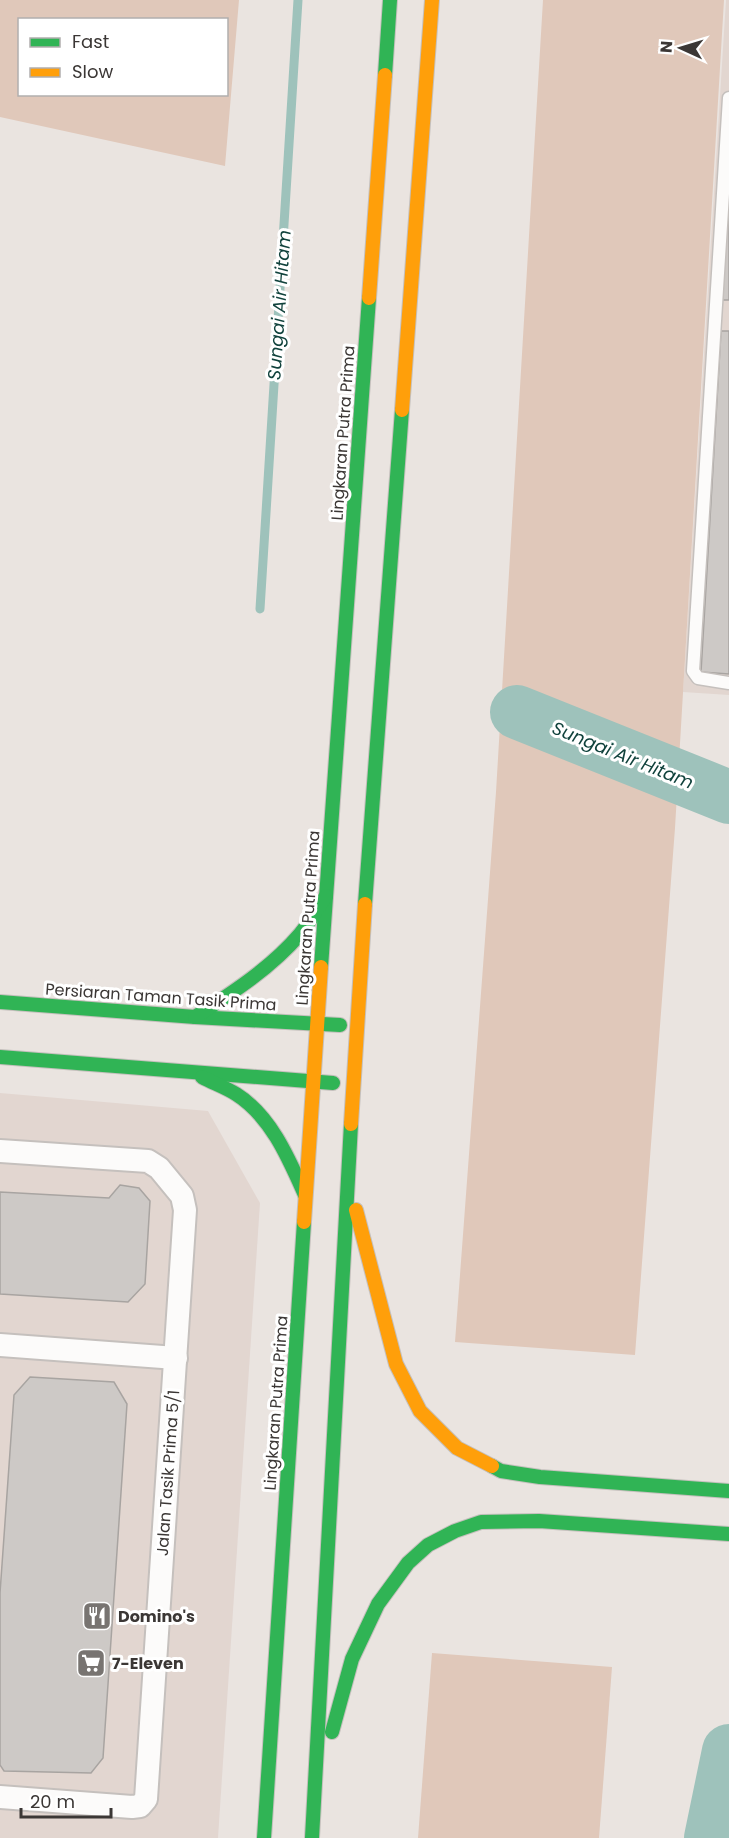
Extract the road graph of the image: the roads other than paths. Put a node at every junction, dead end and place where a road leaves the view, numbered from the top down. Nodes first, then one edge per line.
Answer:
1 (390, 0) edge
2 (432, 0) edge
3 (729, 98) edge
4 (729, 683) edge
5 (326, 896) junction
6 (0, 1002) edge
7 (195, 1017) junction
8 (317, 1024) junction
9 (356, 1025) junction
10 (0, 1057) edge
11 (191, 1071) junction
12 (313, 1082) junction
13 (353, 1085) junction
14 (0, 1151) edge
15 (348, 1177) junction
16 (306, 1196) junction
17 (0, 1345) edge
18 (177, 1358) junction
19 (729, 1491) edge
20 (729, 1534) edge
21 (315, 1792) junction
22 (0, 1797) edge
23 (264, 1838) edge
24 (312, 1838) edge

1 - 5 main road, Lingkaran Putra Prima
2 - 9 main road
3 - 4 lane
5 - 7 main road
5 - 8 main road, Lingkaran Putra Prima
6 - 7 main road, Persiaran Taman Tasik Prima
7 - 8 main road, Persiaran Taman Tasik Prima
8 - 9 main road, Persiaran Taman Tasik Prima
8 - 12 main road, Lingkaran Putra Prima
9 - 13 main road
10 - 11 main road
11 - 12 main road
11 - 16 main road
12 - 13 main road
12 - 16 main road, Lingkaran Putra Prima
13 - 15 main road
14 - 18 street, Jalan Tasik Prima 5/1
15 - 19 main road
15 - 21 main road
16 - 23 main road, Lingkaran Putra Prima
17 - 18 street
18 - 22 street, Jalan Tasik Prima 5/1
20 - 21 main road
21 - 24 main road

